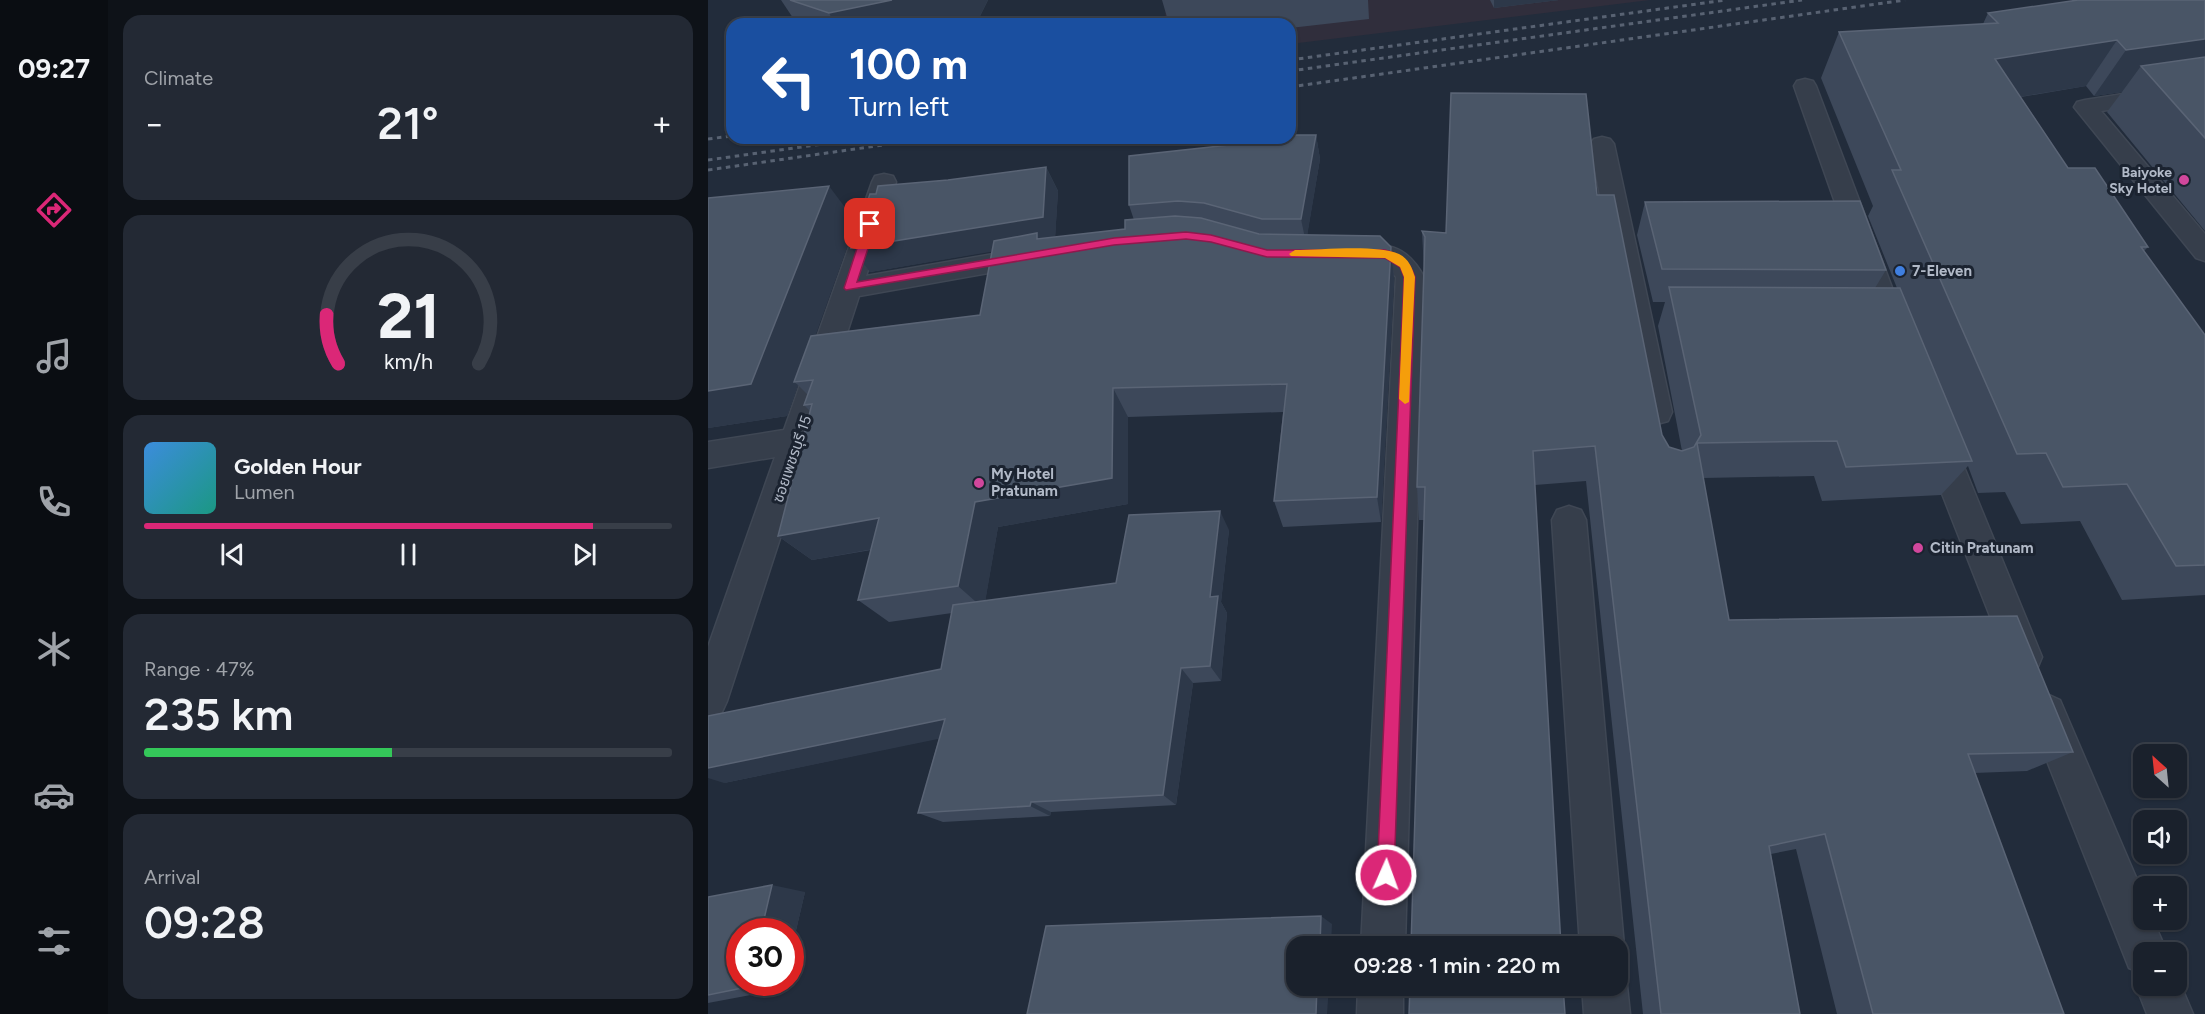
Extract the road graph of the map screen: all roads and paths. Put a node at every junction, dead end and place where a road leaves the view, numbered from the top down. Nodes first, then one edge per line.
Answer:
1 (1805, 86) dead end
2 (2205, 88) edge
3 (1602, 144) dead end
4 (884, 182) dead end
5 (1058, 252) edge
6 (2205, 252) edge
7 (1326, 254) edge
8 (850, 288) junction
9 (1905, 359) edge
10 (1927, 414) edge
11 (1661, 436) edge
12 (798, 441) junction
13 (708, 455) edge
14 (1569, 520) dead end
15 (1975, 624) edge
16 (2010, 624) junction
17 (708, 701) edge
18 (1383, 936) edge
19 (1601, 936) edge
20 (2141, 942) edge
21 (1381, 996) edge
22 (1606, 996) edge
23 (2163, 996) edge
24 (1380, 1014) edge
25 (1607, 1014) edge
26 (2170, 1014) edge

1 - 9 street
2 - 6 street
3 - 11 street
4 - 8 street, ซอยเพชรบุรี 15
5 - 8 street
7 - 18 street
8 - 12 street, ซอยเพชรบุรี 15
10 - 16 street
12 - 13 street
12 - 17 street, ซอยเพชรบุรี 15
14 - 19 street
15 - 16 street
16 - 20 street
21 - 24 street
22 - 25 street
23 - 26 street

